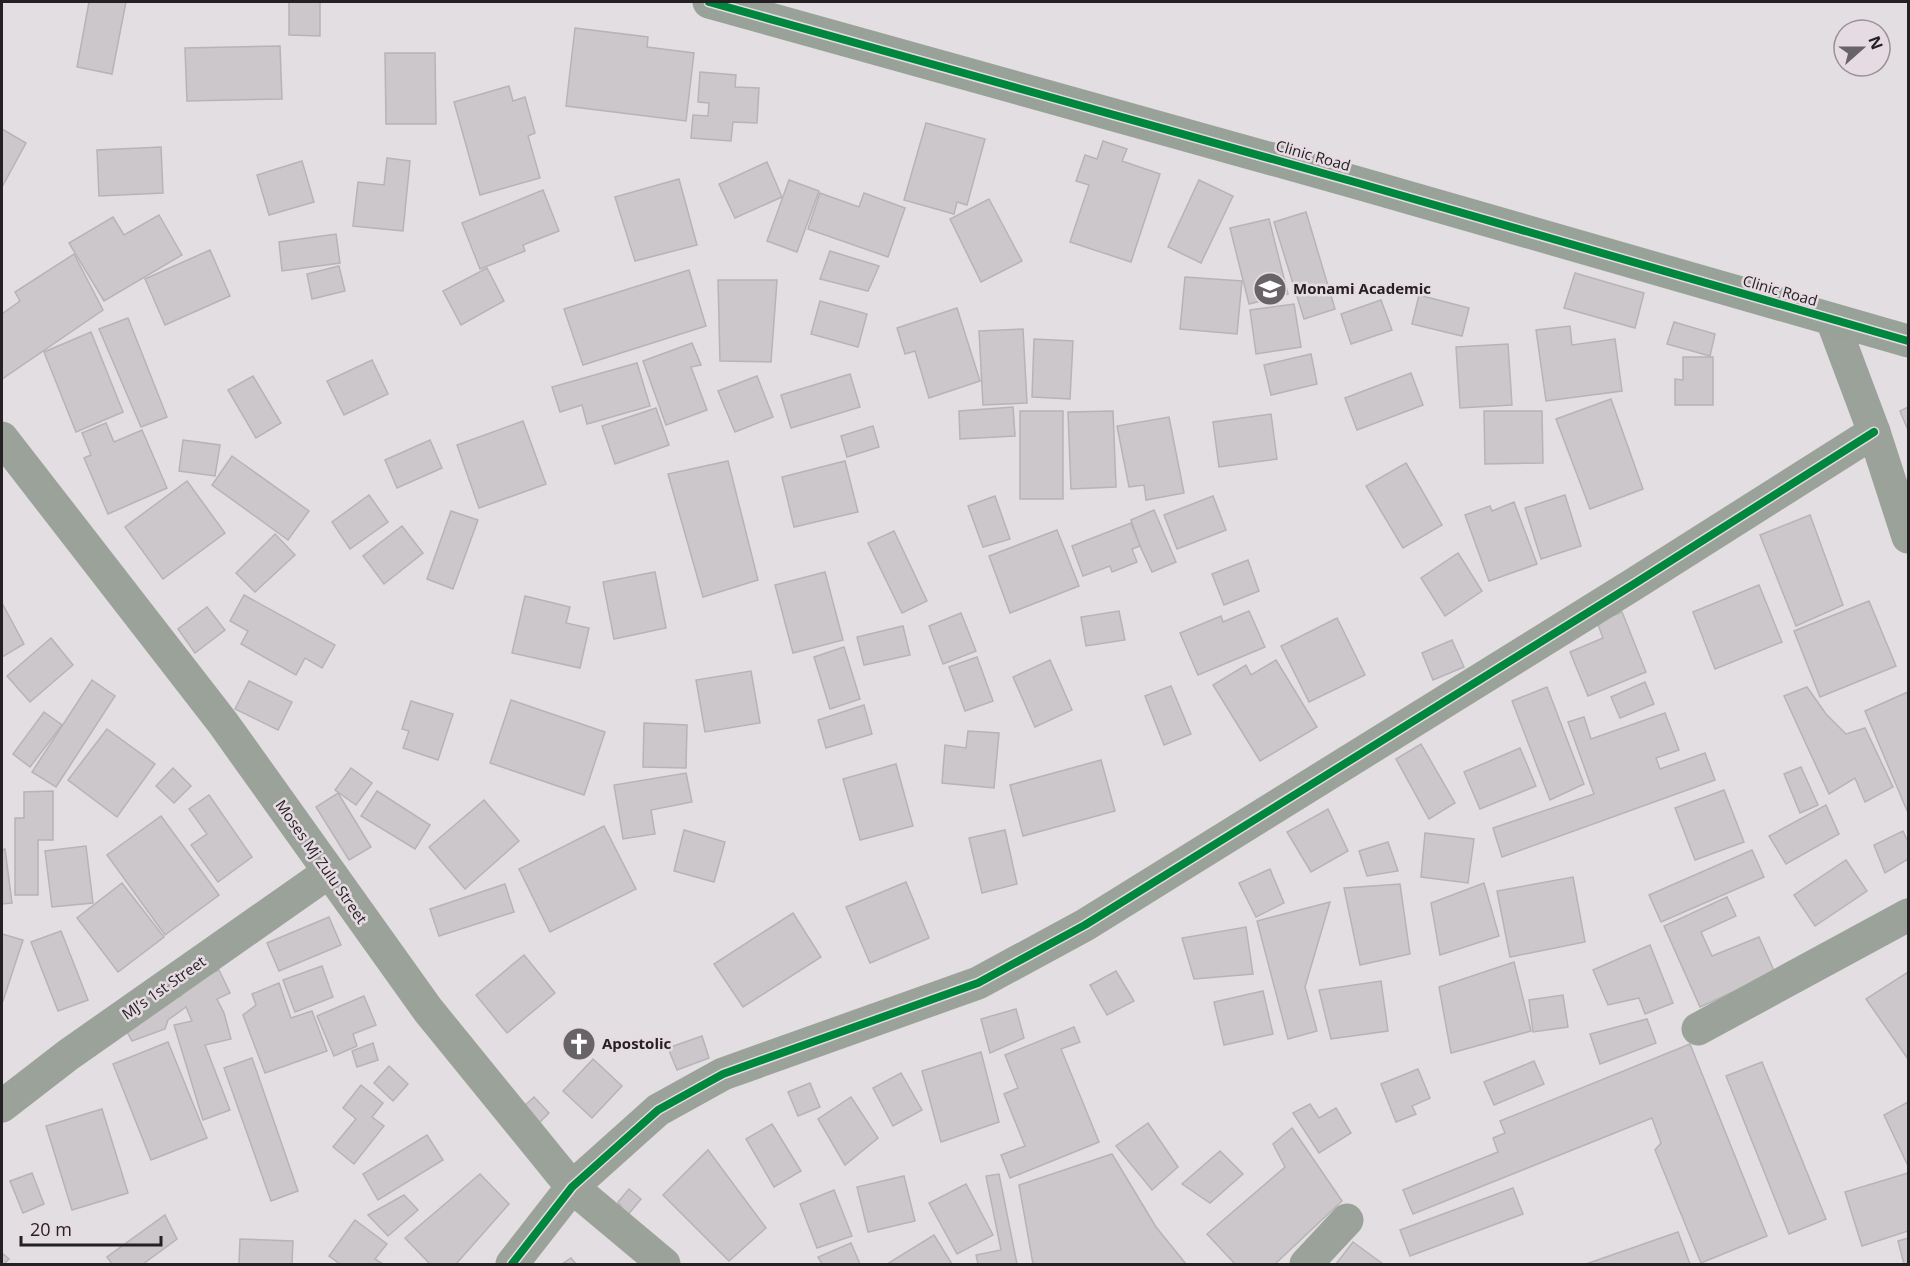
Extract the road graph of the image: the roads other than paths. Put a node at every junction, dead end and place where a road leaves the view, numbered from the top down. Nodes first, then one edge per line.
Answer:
1 (709, 2) edge
2 (1832, 320) junction
3 (1908, 341) edge
4 (1874, 432) junction
5 (2, 438) edge
6 (1908, 537) edge
7 (328, 872) junction
8 (1908, 915) edge
9 (1698, 1029) dead end
10 (2, 1106) edge
11 (572, 1187) junction
12 (1347, 1220) dead end
13 (512, 1264) edge
14 (664, 1264) edge
15 (1306, 1264) edge

1 - 2 street, Clinic Road
2 - 3 street, Clinic Road
2 - 4 street
4 - 6 street
4 - 11 street
5 - 7 street, Moses Mj Zulu Street
7 - 10 street, MJ’s 1st Street
7 - 11 street, Moses Mj Zulu Street
8 - 9 street
11 - 13 street
11 - 14 street, Moses Mj Zulu Street
12 - 15 street

